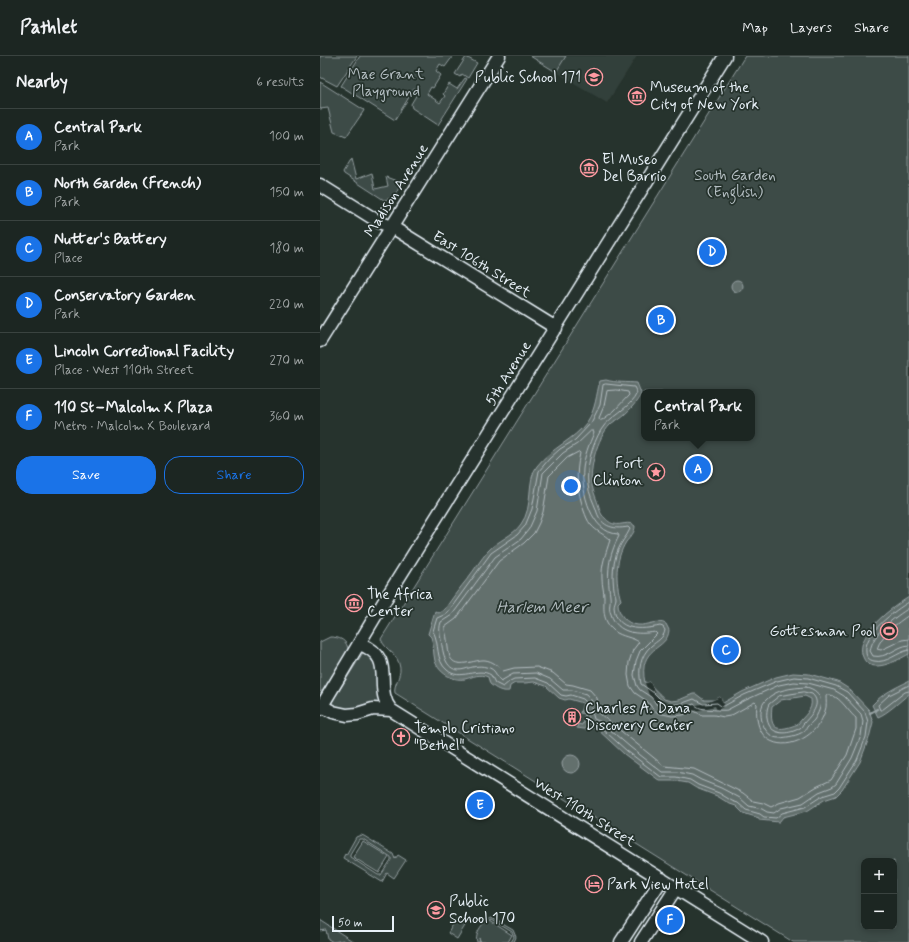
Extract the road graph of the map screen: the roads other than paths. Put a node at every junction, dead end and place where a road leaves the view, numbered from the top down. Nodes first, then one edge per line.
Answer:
1 (499, 56) edge
2 (725, 56) edge
3 (320, 176) edge
4 (320, 185) edge
5 (392, 227) junction
6 (556, 328) junction
7 (320, 341) edge
8 (360, 644) junction
9 (321, 708) edge
10 (391, 710) junction
11 (662, 879) junction
12 (676, 888) junction
13 (621, 942) edge
14 (641, 942) edge
15 (762, 942) edge

1 - 5 main road, Madison Avenue
2 - 6 main road, 5th Avenue
3 - 5 main road, East 106th Street
4 - 5 main road, East 106th Street
5 - 6 main road, East 106th Street
5 - 7 main road, Madison Avenue
6 - 8 main road, 5th Avenue
8 - 9 main road, 5th Avenue
8 - 10 main road
9 - 10 main road
10 - 11 main road, West 110th Street
11 - 12 main road, West 110th Street
11 - 13 main road
12 - 14 main road
12 - 15 main road, West 110th Street

